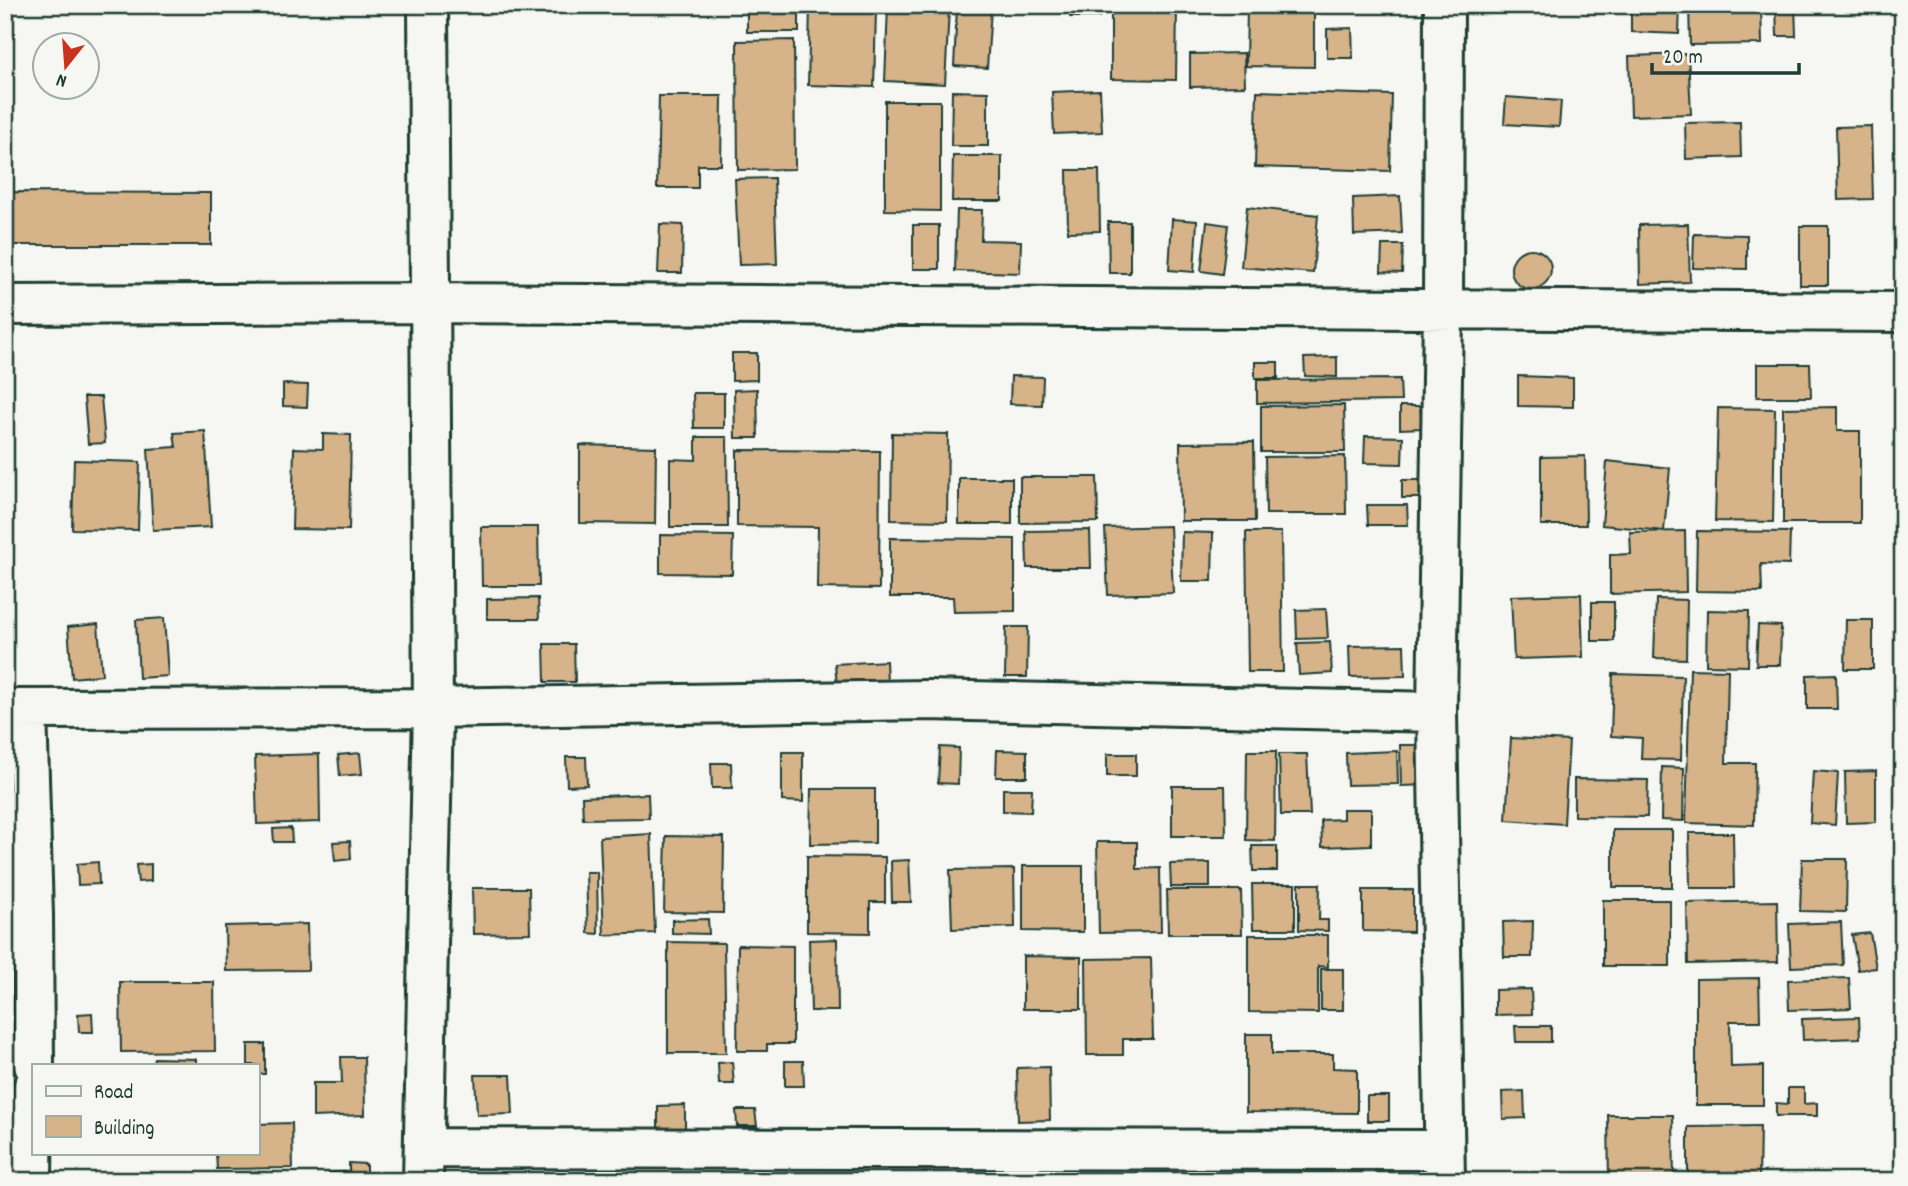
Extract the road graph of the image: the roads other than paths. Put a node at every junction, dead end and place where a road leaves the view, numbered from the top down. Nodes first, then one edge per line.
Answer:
1 (428, 5) edge
2 (1444, 5) edge
3 (429, 303) junction
4 (5, 304) edge
5 (1443, 311) junction
6 (1903, 312) edge
7 (433, 708) junction
8 (16, 709) edge
9 (1437, 712) junction
10 (34, 1064) edge
11 (32, 1154) edge
12 (424, 1164) edge
13 (1444, 1166) edge
14 (32, 1181) edge

1 - 3 street
2 - 5 street
3 - 4 street
3 - 5 street
3 - 7 street
5 - 6 street
5 - 9 street
7 - 8 street
7 - 9 street
7 - 12 street
8 - 10 street
9 - 13 street
11 - 14 street
12 - 13 street

